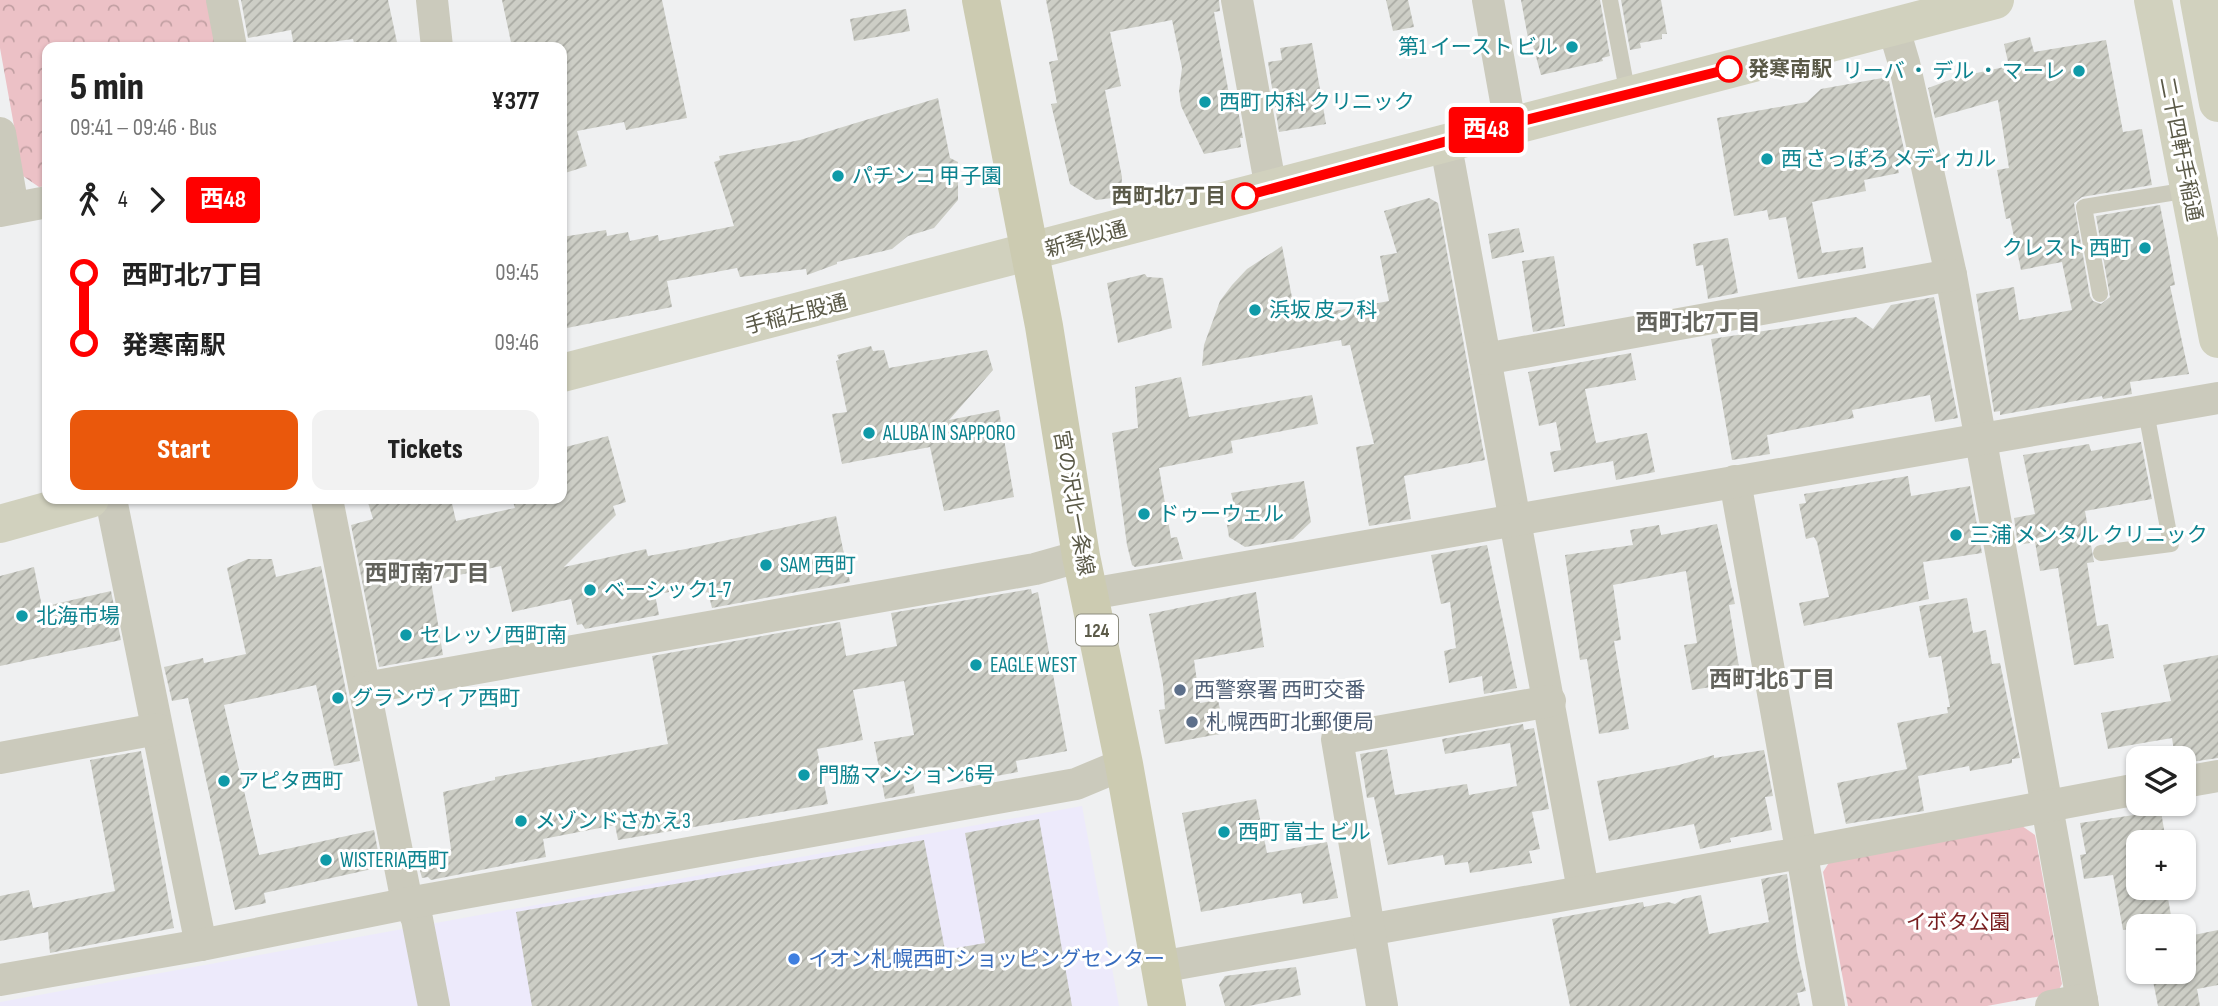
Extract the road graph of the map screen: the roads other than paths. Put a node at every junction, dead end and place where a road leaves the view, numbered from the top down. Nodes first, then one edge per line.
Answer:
1 (222, 0) edge
2 (432, 0) edge
3 (981, 0) edge
4 (1237, 0) edge
5 (1488, 0) edge
6 (1610, 0) edge
7 (1995, 0) edge
8 (2153, 0) edge
9 (2199, 0) edge
10 (1901, 16) edge
11 (230, 42) edge
12 (437, 42) edge
13 (1628, 95) junction
14 (2218, 103) edge
15 (1510, 124) junction
16 (0, 133) edge
17 (1444, 141) junction
18 (1271, 189) junction
19 (2189, 190) junction
20 (42, 203) edge
21 (6, 210) edge
22 (1031, 254) junction
23 (1951, 275) junction
24 (2100, 294) dead end
25 (2218, 339) edge
26 (1485, 359) junction
27 (567, 372) edge
28 (2218, 398) edge
29 (2146, 412) junction
30 (1979, 438) junction
31 (1735, 481) junction
32 (72, 504) edge
33 (112, 504) edge
34 (328, 504) edge
35 (1516, 518) junction
36 (0, 524) edge
37 (2101, 553) dead end
38 (1081, 556) junction
39 (1090, 594) junction
40 (365, 688) junction
41 (1550, 701) junction
42 (157, 729) junction
43 (0, 758) edge
44 (1124, 764) junction
45 (2218, 776) edge
46 (2196, 780) edge
47 (2126, 791) edge
48 (2047, 804) junction
49 (1800, 853) junction
50 (1583, 890) junction
51 (410, 904) junction
52 (1368, 929) junction
53 (201, 945) junction
54 (1160, 967) junction
55 (0, 980) edge
56 (2083, 1003) edge
57 (434, 1006) edge
58 (1167, 1006) edge
59 (1382, 1006) edge
60 (1829, 1006) edge
61 (2051, 1006) edge

1 - 11 street
2 - 12 street
3 - 22 main road, 宮の沢北一条線 / 124
4 - 18 street
5 - 15 street
6 - 13 lane
7 - 10 street, 新琴似通
8 - 19 street, 二十四軒手稲通
9 - 14 street
10 - 13 street, 新琴似通
10 - 23 street
13 - 15 street, 新琴似通
15 - 17 street, 新琴似通
16 - 21 street
17 - 18 street, 新琴似通
17 - 26 street
18 - 22 street, 新琴似通
19 - 24 lane
19 - 25 street, 二十四軒手稲通
20 - 21 street
22 - 27 street, 手稲左股通
22 - 38 main road, 宮の沢北一条線 / 124
23 - 26 street
23 - 30 street
26 - 35 street
28 - 29 street
29 - 30 street
29 - 37 lane
30 - 31 street
30 - 48 street
31 - 35 street
31 - 49 street
32 - 36 street
33 - 42 street
34 - 40 street
35 - 39 street
35 - 41 street
38 - 39 main road, 宮の沢北一条線 / 124
38 - 40 street
39 - 44 main road, 宮の沢北一条線 / 124
40 - 51 street
41 - 50 street
41 - 52 street
42 - 43 street
42 - 53 street
44 - 51 street
44 - 54 main road, 宮の沢北一条線 / 124
45 - 46 street
47 - 48 street
48 - 49 street
48 - 56 street
49 - 50 street
49 - 60 street
50 - 52 street
51 - 53 street
51 - 57 street
52 - 54 street
52 - 59 street
53 - 55 street
54 - 58 main road, 宮の沢北一条線 / 124
56 - 61 street

